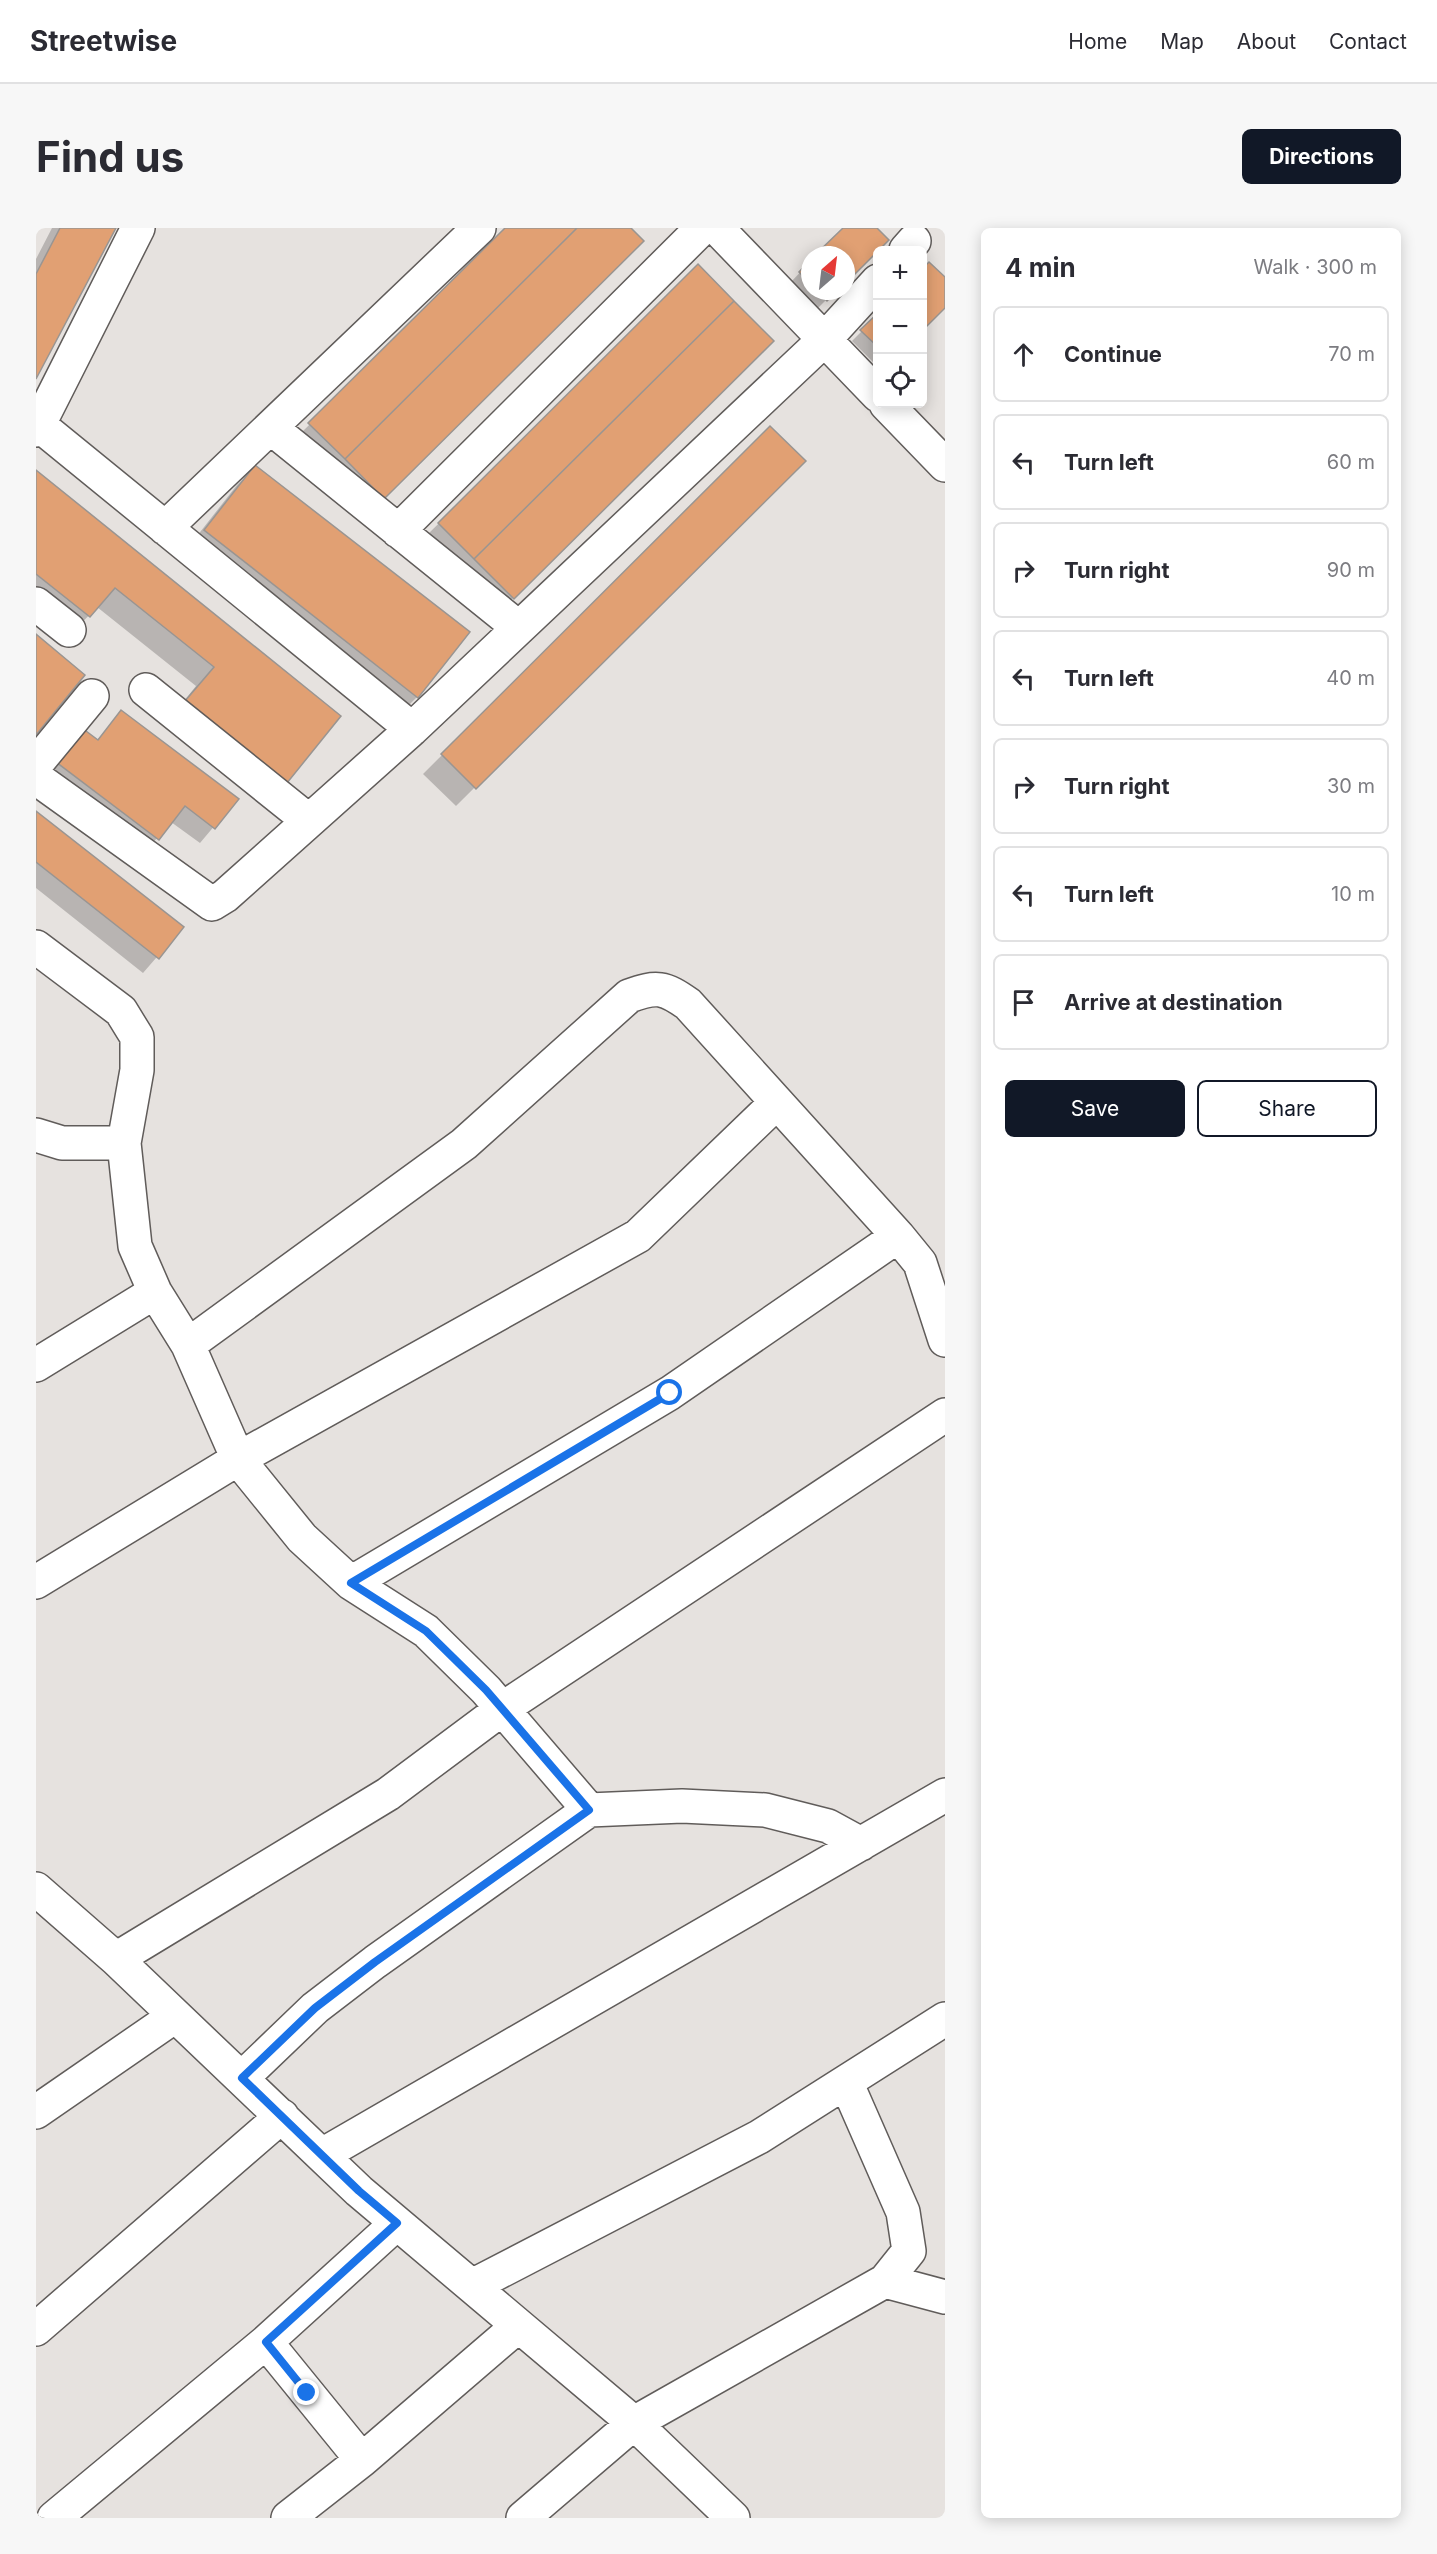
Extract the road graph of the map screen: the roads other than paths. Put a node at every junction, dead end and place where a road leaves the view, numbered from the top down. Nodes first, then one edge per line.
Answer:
1 (138, 228) edge
2 (479, 228) edge
3 (702, 228) edge
4 (717, 228) edge
5 (873, 286) edge
6 (825, 339) junction
7 (873, 390) edge
8 (890, 408) edge
9 (38, 428) edge
10 (271, 428) junction
11 (945, 465) edge
12 (165, 528) junction
13 (398, 531) junction
14 (36, 604) edge
15 (519, 628) junction
16 (69, 630) dead end
17 (146, 690) dead end
18 (93, 696) dead end
19 (412, 729) junction
20 (36, 765) edge
21 (36, 778) edge
22 (309, 821) junction
23 (36, 947) edge
24 (776, 1102) junction
25 (36, 1135) edge
26 (124, 1143) junction
27 (898, 1236) junction
28 (155, 1292) junction
29 (945, 1340) edge
30 (188, 1345) junction
31 (36, 1365) edge
32 (945, 1415) edge
33 (238, 1459) junction
34 (36, 1582) edge
35 (351, 1583) junction
36 (502, 1709) junction
37 (942, 1802) edge
38 (589, 1810) junction
39 (861, 1844) junction
40 (36, 1889) edge
41 (116, 1959) junction
42 (175, 2016) junction
43 (945, 2019) edge
44 (242, 2078) junction
45 (846, 2082) junction
46 (36, 2112) edge
47 (282, 2116) junction
48 (322, 2155) junction
49 (397, 2223) junction
50 (885, 2282) junction
51 (472, 2286) junction
52 (945, 2297) edge
53 (518, 2326) junction
54 (36, 2329) edge
55 (266, 2342) junction
56 (634, 2423) junction
57 (362, 2460) junction
58 (54, 2518) edge
59 (288, 2518) edge
60 (523, 2518) edge
61 (733, 2518) edge

1 - 9 street
2 - 10 street
3 - 13 street
4 - 6 street
5 - 6 street
6 - 7 street
6 - 15 street
8 - 11 street
9 - 12 street
10 - 12 street
10 - 13 street
12 - 19 street
13 - 15 street
14 - 16 street
15 - 19 street
17 - 22 street
18 - 20 street
19 - 22 street
21 - 22 street
23 - 26 street
24 - 27 street
24 - 30 street
24 - 33 street
25 - 26 street
26 - 28 street
27 - 29 street
27 - 35 street
28 - 30 street
28 - 31 street
30 - 33 street
32 - 36 street
33 - 34 street
33 - 35 street
35 - 36 street
36 - 38 street
36 - 41 street
37 - 39 street
38 - 39 street
38 - 44 street
39 - 48 street
40 - 41 street
41 - 42 street
42 - 44 street
42 - 46 street
43 - 45 street
44 - 47 street
45 - 50 street
45 - 51 street
47 - 48 street
47 - 54 street
48 - 49 street
49 - 51 street
49 - 55 street
50 - 52 street
50 - 56 street
51 - 53 street
53 - 56 street
53 - 57 street
55 - 57 street
55 - 58 street
56 - 60 street
56 - 61 street
57 - 59 street

